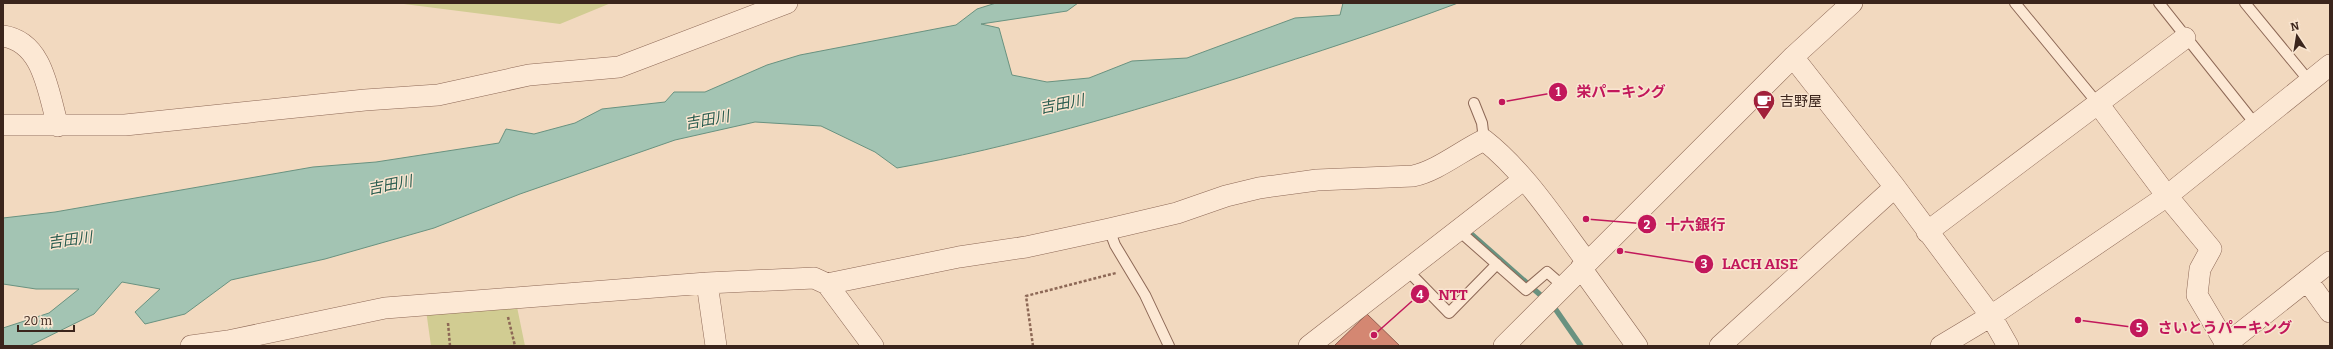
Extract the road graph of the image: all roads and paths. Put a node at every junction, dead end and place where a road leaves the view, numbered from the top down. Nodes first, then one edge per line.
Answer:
1 (787, 3) edge
2 (1852, 3) edge
3 (2015, 3) edge
4 (2159, 3) edge
5 (2245, 3) edge
6 (3, 36) edge
7 (2185, 38) junction
8 (1794, 57) junction
9 (2330, 65) edge
10 (2310, 82) junction
11 (1474, 103) dead end
12 (2099, 105) junction
13 (2256, 125) junction
14 (3, 126) edge
15 (58, 126) junction
16 (1484, 140) junction
17 (1524, 180) junction
18 (1895, 188) junction
19 (2167, 196) junction
20 (1109, 229) junction
21 (1458, 230) junction
22 (1927, 232) junction
23 (2330, 262) edge
24 (1497, 264) junction
25 (1584, 265) junction
26 (1130, 270) junction
27 (1407, 270) junction
28 (2307, 280) junction
29 (707, 282) junction
30 (827, 284) junction
31 (1563, 286) junction
32 (2330, 312) edge
33 (507, 315) dead end
34 (1991, 316) junction
35 (455, 322) dead end
36 (448, 323) dead end
37 (198, 345) edge
38 (2225, 345) edge
39 (514, 346) edge
40 (716, 346) edge
41 (873, 346) edge
42 (1033, 346) edge
43 (1169, 346) edge
44 (1309, 346) edge
45 (1504, 346) edge
46 (1637, 346) edge
47 (1720, 346) edge
48 (1941, 346) edge
49 (2008, 346) edge

1 - 15 street
2 - 8 street
3 - 12 lane
4 - 7 lane
5 - 10 lane
6 - 15 street
7 - 12 street
7 - 13 lane
8 - 18 street
8 - 25 street
9 - 10 street
10 - 13 street
11 - 16 lane
12 - 19 street
12 - 22 street
13 - 19 street
14 - 15 street
16 - 17 street
16 - 20 street
17 - 21 street
17 - 25 street
18 - 22 street
18 - 47 street
19 - 34 street
19 - 38 street
20 - 26 lane
20 - 30 street
21 - 24 lane
21 - 27 street
22 - 34 street
23 - 28 street
24 - 27 lane
24 - 31 lane
25 - 31 street
25 - 46 street
26 - 42 path
26 - 43 lane
27 - 44 street
28 - 32 street
28 - 38 street
29 - 30 street
29 - 37 street
29 - 40 street
30 - 41 street
31 - 45 street
33 - 39 path
34 - 48 street
34 - 49 street
35 - 36 path

